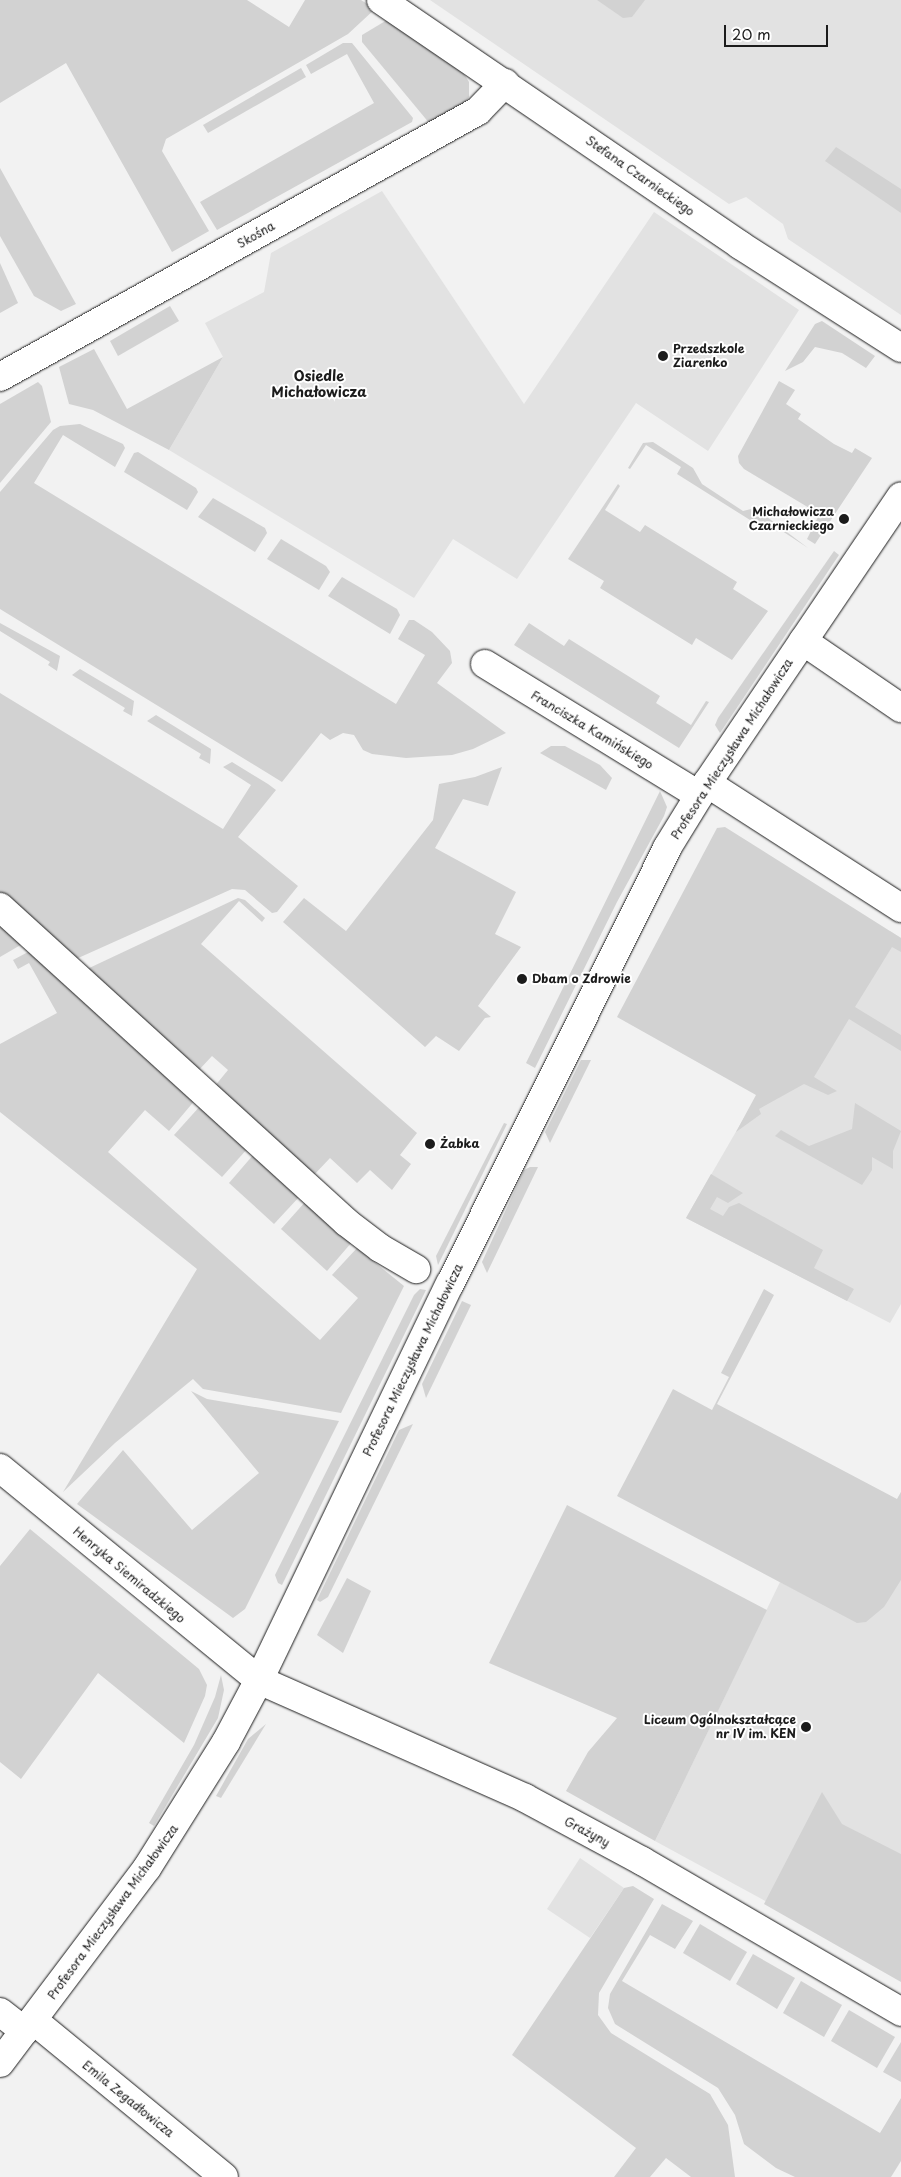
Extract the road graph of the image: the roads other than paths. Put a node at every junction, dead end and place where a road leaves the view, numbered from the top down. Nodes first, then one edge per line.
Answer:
1 (381, 0) edge
2 (505, 83) junction
3 (901, 348) edge
4 (0, 377) edge
5 (896, 513) edge
6 (803, 641) junction
7 (486, 664) dead end
8 (901, 708) edge
9 (703, 789) junction
10 (0, 907) edge
11 (901, 908) edge
12 (416, 1269) dead end
13 (0, 1468) edge
14 (259, 1680) junction
15 (0, 2012) edge
16 (901, 2012) edge
17 (29, 2026) junction
18 (0, 2063) edge
19 (224, 2177) edge

1 - 2 street, Stefana Czarnieckiego
2 - 3 street, Stefana Czarnieckiego
2 - 4 street, Skośna
5 - 6 street, Profesora Mieczysława Michałowicza
6 - 8 street
6 - 9 street, Profesora Mieczysława Michałowicza
7 - 9 street, Franciszka Kamińskiego
9 - 11 street, Franciszka Kamińskiego
9 - 14 street, Profesora Mieczysława Michałowicza
10 - 12 street
13 - 14 street, Henryka Siemiradzkiego
14 - 16 street, Grażyny
14 - 17 street, Profesora Mieczysława Michałowicza
15 - 17 street, Emila Zegadłowicza
17 - 18 street, Profesora Mieczysława Michałowicza
17 - 19 street, Emila Zegadłowicza

